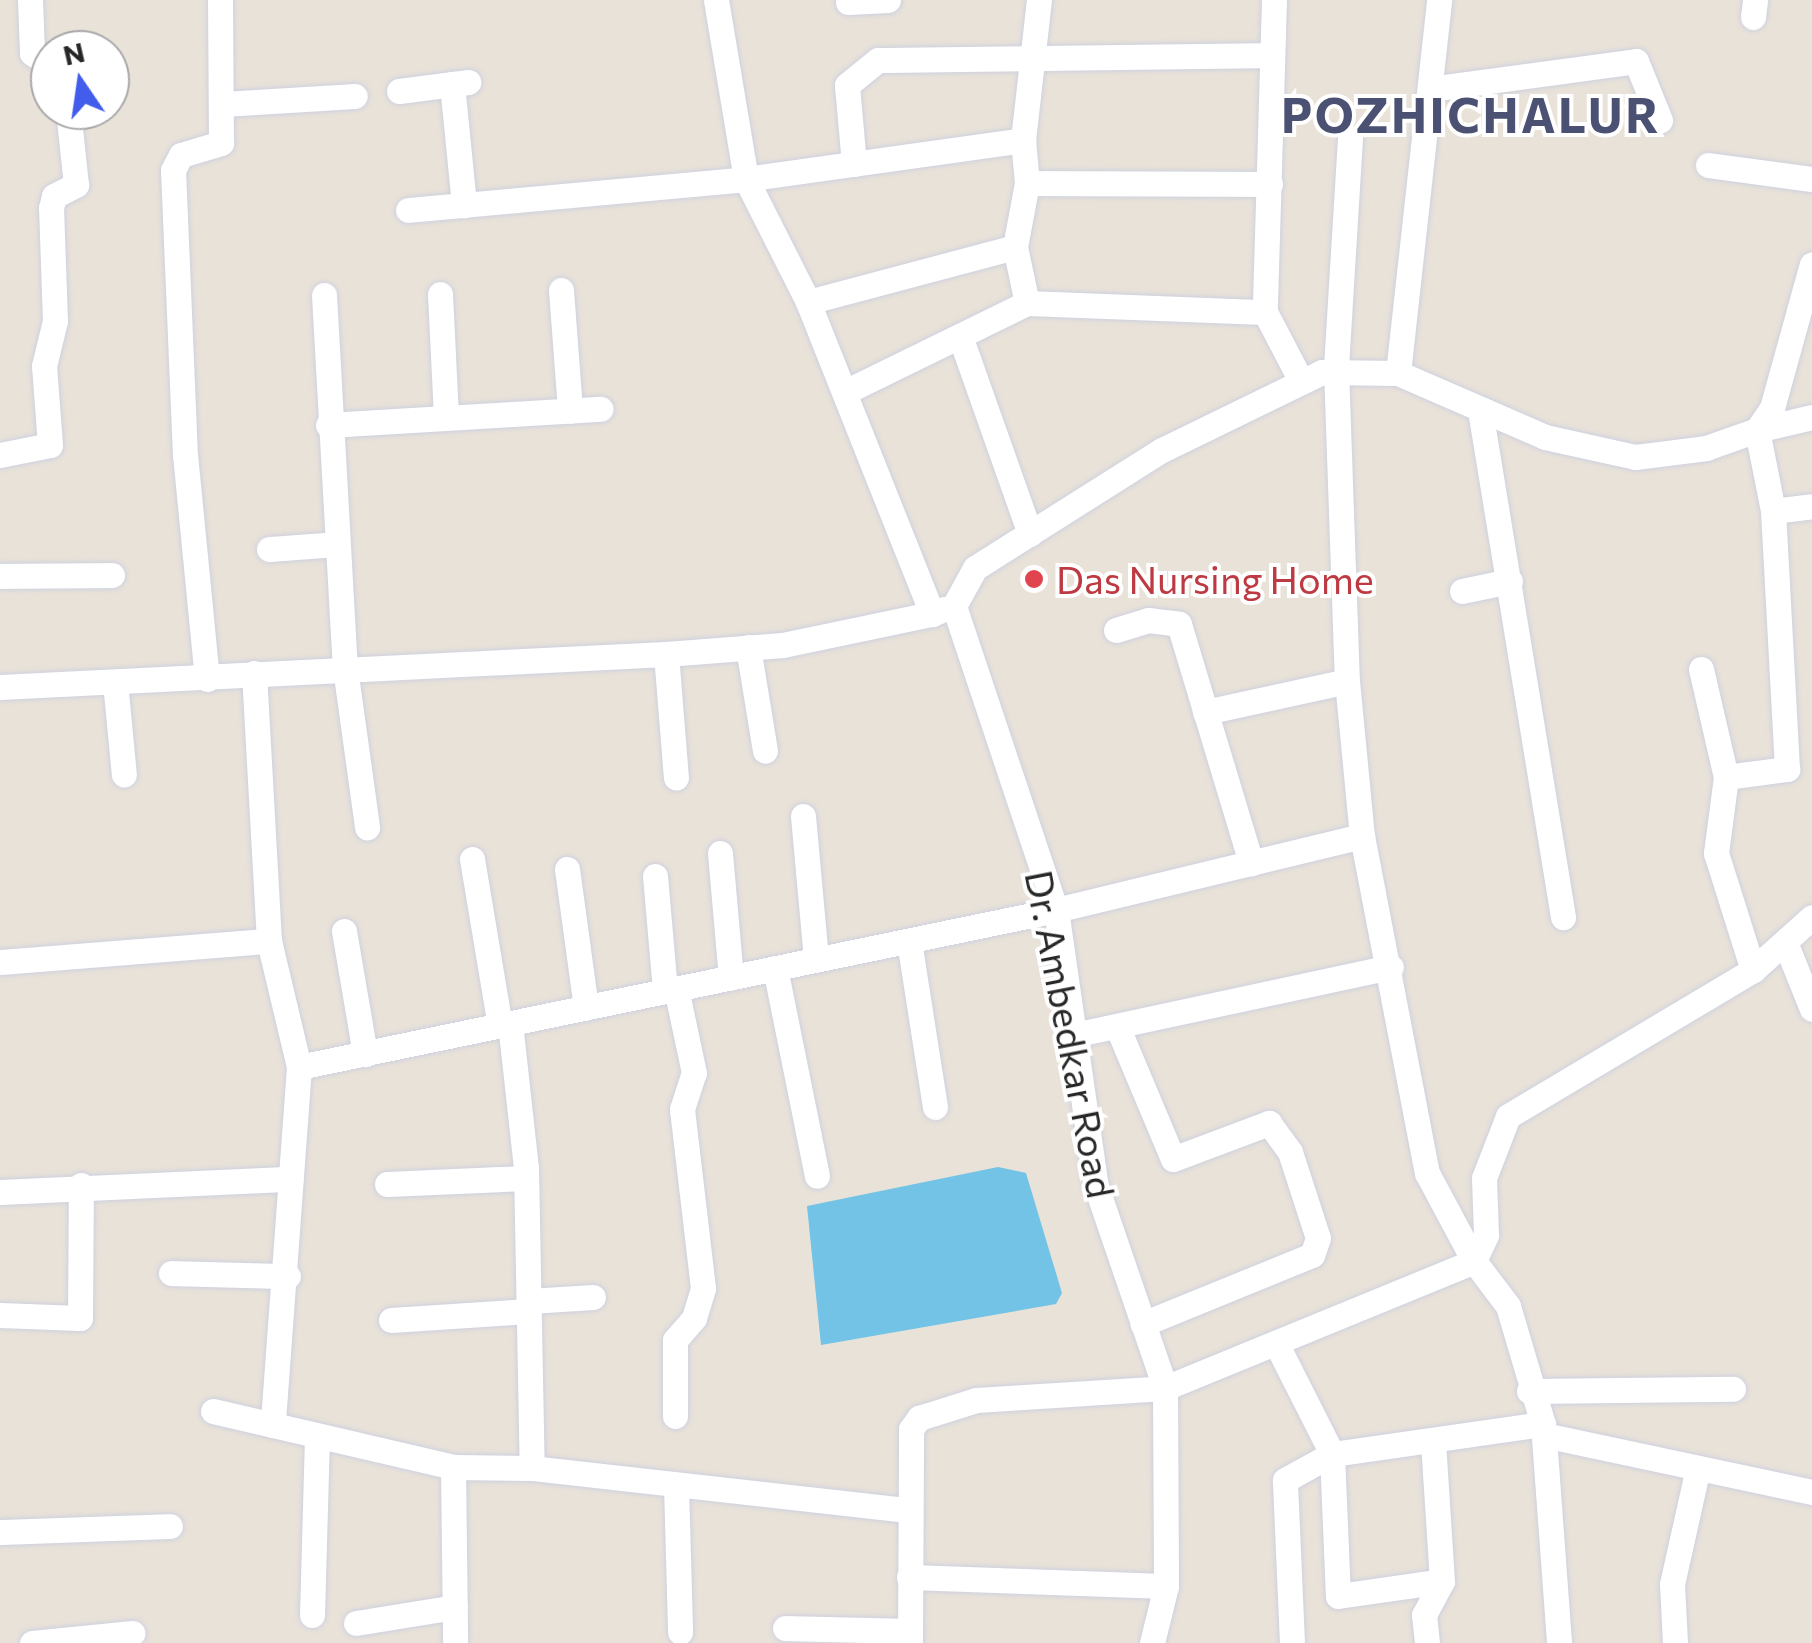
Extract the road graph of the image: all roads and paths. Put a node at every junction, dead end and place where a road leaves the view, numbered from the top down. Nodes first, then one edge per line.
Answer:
1 (30, 0) edge
2 (220, 0) edge
3 (716, 0) edge
4 (888, 0) edge
5 (1039, 0) edge
6 (1274, 0) edge
7 (1439, 0) edge
8 (848, 2) dead end
9 (31, 30) edge
10 (1030, 54) junction
11 (1266, 55) junction
12 (1430, 89) junction
13 (400, 91) dead end
14 (355, 96) dead end
15 (222, 104) junction
16 (1660, 120) dead end
17 (70, 130) edge
18 (1350, 138) dead end
19 (1024, 140) junction
20 (854, 164) junction
21 (1708, 165) dead end
22 (746, 179) junction
23 (1812, 179) edge
24 (1027, 184) junction
25 (1270, 184) junction
26 (464, 205) junction
27 (408, 210) dead end
28 (1015, 247) junction
29 (1812, 264) edge
30 (561, 290) dead end
31 (440, 294) dead end
32 (324, 296) dead end
33 (808, 302) junction
34 (1027, 303) junction
35 (1266, 312) junction
36 (960, 336) junction
37 (1336, 369) junction
38 (1398, 373) junction
39 (1300, 379) junction
40 (845, 392) junction
41 (600, 409) dead end
42 (1480, 410) junction
43 (570, 411) junction
44 (1812, 416) edge
45 (446, 418) junction
46 (328, 425) junction
47 (1757, 430) junction
48 (0, 455) edge
49 (1812, 506) edge
50 (1773, 511) junction
51 (1030, 534) junction
52 (337, 544) junction
53 (269, 550) dead end
54 (112, 575) dead end
55 (0, 576) edge
56 (1510, 581) junction
57 (1462, 591) dead end
58 (943, 610) junction
59 (1116, 630) dead end
60 (748, 648) junction
61 (666, 654) junction
62 (346, 668) junction
63 (1701, 669) dead end
64 (254, 673) junction
65 (207, 679) junction
66 (1347, 681) junction
67 (115, 682) junction
68 (1799, 683) edge
69 (0, 686) edge
70 (1206, 712) junction
71 (765, 751) dead end
72 (124, 776) dead end
73 (1726, 777) junction
74 (676, 778) dead end
75 (803, 816) dead end
76 (367, 827) dead end
77 (1362, 836) junction
78 (720, 853) dead end
79 (472, 859) dead end
80 (1251, 863) junction
81 (567, 869) dead end
82 (655, 876) dead end
83 (1056, 910) junction
84 (1564, 917) dead end
85 (1812, 918) edge
86 (344, 930) dead end
87 (269, 941) junction
88 (909, 941) junction
89 (1785, 942) junction
90 (816, 959) junction
91 (0, 962) edge
92 (1391, 967) junction
93 (775, 968) junction
94 (1752, 970) junction
95 (731, 978) junction
96 (670, 990) junction
97 (586, 1008) junction
98 (1812, 1009) edge
99 (505, 1024) junction
100 (1117, 1026) junction
101 (1078, 1034) junction
102 (364, 1054) junction
103 (298, 1067) junction
104 (935, 1107) dead end
105 (817, 1176) dead end
106 (526, 1178) junction
107 (291, 1179) junction
108 (387, 1184) dead end
109 (81, 1185) junction
110 (0, 1192) edge
111 (1474, 1261) junction
112 (171, 1273) dead end
113 (288, 1276) junction
114 (593, 1297) dead end
115 (529, 1306) junction
116 (0, 1315) edge
117 (391, 1320) dead end
118 (1143, 1324) junction
119 (1276, 1343) junction
120 (1165, 1388) junction
121 (1733, 1389) dead end
122 (1529, 1391) junction
123 (213, 1411) dead end
124 (675, 1416) dead end
125 (273, 1426) junction
126 (1543, 1430) junction
127 (317, 1440) junction
128 (1433, 1440) junction
129 (1332, 1454) junction
130 (453, 1467) junction
131 (532, 1468) junction
132 (1698, 1468) junction
133 (676, 1486) junction
134 (1812, 1492) edge
135 (908, 1510) junction
136 (170, 1526) dead end
137 (0, 1532) edge
138 (909, 1577) junction
139 (1442, 1581) junction
140 (1166, 1586) junction
141 (454, 1608) junction
142 (312, 1615) dead end
143 (356, 1623) dead end
144 (784, 1628) dead end
145 (680, 1632) dead end
146 (133, 1633) dead end
147 (909, 1637) edge
148 (70, 1641) edge
149 (32, 1643) edge
150 (455, 1643) edge
151 (1152, 1643) edge
152 (1292, 1643) edge
153 (1427, 1643) edge
154 (1558, 1643) edge
155 (1674, 1643) edge

1 - 9 street
2 - 15 street
3 - 22 street, Dr. Ambedkar Road
4 - 8 street
5 - 10 street
6 - 11 street
7 - 12 street
10 - 11 street
10 - 19 street
10 - 20 street
11 - 25 street
12 - 16 street
12 - 38 street
13 - 26 street
14 - 15 street
15 - 65 street
17 - 48 street
18 - 37 street
19 - 20 street
19 - 24 street
20 - 22 street
21 - 23 street
22 - 26 street
22 - 33 street, Dr. Ambedkar Road
24 - 25 street
24 - 28 street
25 - 35 street
26 - 27 street
28 - 33 street
28 - 34 street
29 - 47 street
30 - 43 street
31 - 45 street
32 - 46 street
33 - 40 street, Dr. Ambedkar Road
34 - 35 street
34 - 36 street
35 - 39 street
36 - 40 street
36 - 51 street
37 - 38 street
37 - 39 street
37 - 66 street
38 - 42 street
39 - 51 street
40 - 58 street, Dr. Ambedkar Road
41 - 43 street
42 - 47 street
42 - 56 street
43 - 45 street
44 - 47 street
45 - 46 street
46 - 52 street
47 - 50 street
49 - 50 street
50 - 68 street
51 - 58 street
52 - 53 street
52 - 62 street
54 - 55 street
56 - 57 street
56 - 84 street
58 - 60 street
58 - 83 street, Dr. Ambedkar Road
59 - 70 street
60 - 61 street
60 - 71 street
61 - 62 street
61 - 74 street
62 - 64 street
62 - 76 street
63 - 73 street
64 - 65 street
64 - 87 street
65 - 67 street
66 - 70 street
66 - 77 street
67 - 69 street
67 - 72 street
68 - 73 street
70 - 80 street
73 - 94 street
75 - 90 street
77 - 80 street
77 - 92 street
78 - 95 street
79 - 99 street
80 - 83 street
81 - 97 street
82 - 96 street
83 - 88 street
83 - 101 street, Dr. Ambedkar Road
85 - 89 street
86 - 102 street
87 - 91 street
87 - 103 street
88 - 90 street
88 - 104 street
89 - 94 street
89 - 98 street
90 - 93 street
92 - 100 street
92 - 111 street
93 - 95 street
93 - 105 street
94 - 111 street
95 - 96 street
96 - 97 street
96 - 124 street
97 - 99 street
99 - 102 street
99 - 106 street
100 - 101 street
100 - 118 street
101 - 118 street, Dr. Ambedkar Road
102 - 103 street
103 - 107 street
106 - 108 street
106 - 115 street
107 - 109 street
107 - 113 street
109 - 110 street
109 - 116 street
111 - 119 street
111 - 122 street
112 - 113 street
113 - 125 street
114 - 115 street
115 - 117 street
115 - 131 street
118 - 120 street, Dr. Ambedkar Road
119 - 120 street
119 - 129 street
120 - 135 street
120 - 140 street, Dr. Ambedkar Road
121 - 122 street
122 - 126 street
123 - 125 street
125 - 127 street
126 - 128 street
126 - 132 street
126 - 154 street
127 - 130 street
127 - 142 street
128 - 129 street
128 - 139 street
129 - 139 street
129 - 152 street
130 - 131 street
130 - 141 street
131 - 133 street
132 - 134 street
132 - 155 street
133 - 135 street
133 - 145 street
135 - 138 street
136 - 137 street
138 - 140 street
138 - 147 street
139 - 153 street
140 - 151 street, Dr. Ambedkar Road
141 - 143 street
141 - 150 street
144 - 147 street
146 - 148 street
148 - 149 street

